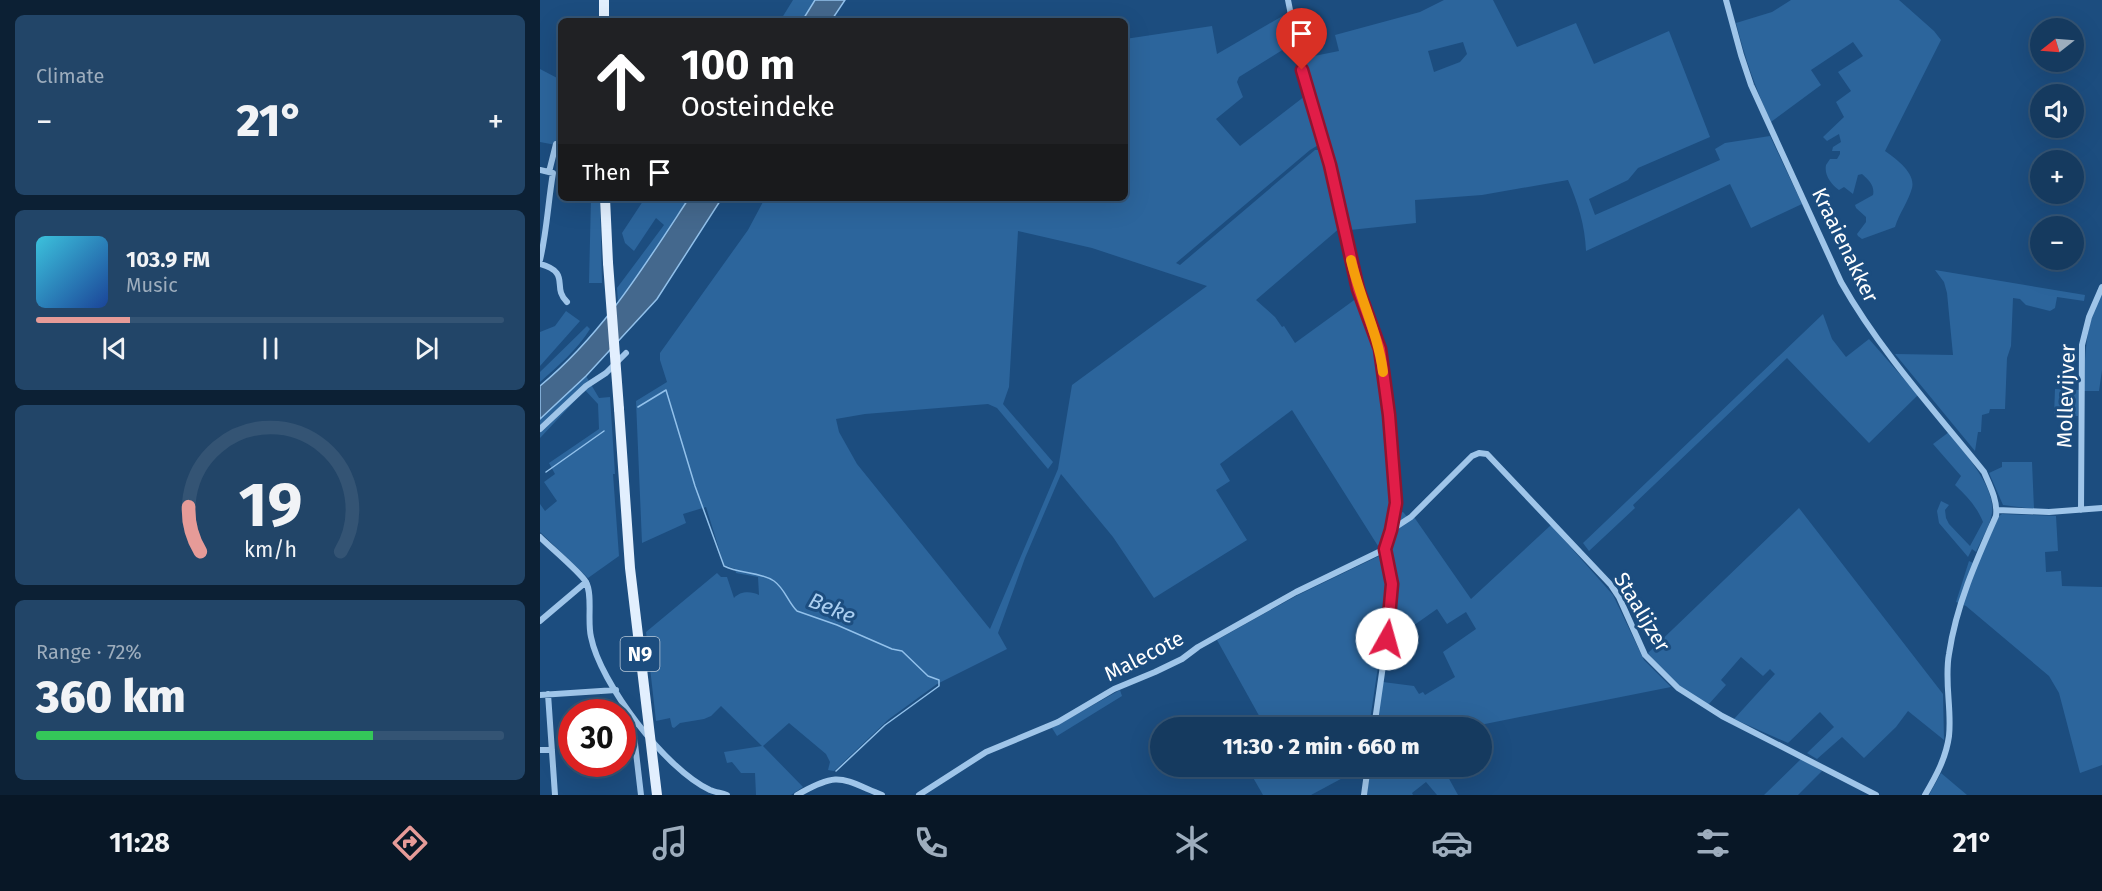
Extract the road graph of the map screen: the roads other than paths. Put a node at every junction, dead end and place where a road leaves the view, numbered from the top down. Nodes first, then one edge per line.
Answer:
1 (604, 0) edge
2 (1288, 0) edge
3 (1726, 0) edge
4 (604, 18) edge
5 (556, 144) dead end
6 (540, 170) edge
7 (551, 172) junction
8 (605, 201) edge
9 (540, 262) edge
10 (2102, 287) edge
11 (567, 302) dead end
12 (626, 353) dead end
13 (540, 429) edge
14 (2102, 508) edge
15 (1997, 510) junction
16 (2081, 510) junction
17 (1391, 530) junction
18 (540, 537) edge
19 (1386, 551) junction
20 (586, 582) junction
21 (540, 621) edge
22 (616, 690) junction
23 (548, 694) junction
24 (540, 695) edge
25 (621, 699) edge
26 (1376, 717) edge
27 (636, 723) edge
28 (650, 740) junction
29 (540, 750) edge
30 (552, 750) junction
31 (636, 756) edge
32 (1366, 777) edge
33 (555, 795) edge
34 (640, 795) edge
35 (657, 795) edge
36 (727, 795) edge
37 (797, 795) edge
38 (882, 795) edge
39 (920, 795) edge
40 (1364, 795) edge
41 (1876, 795) edge
42 (1924, 795) edge

1 - 4 main road
2 - 17 street
3 - 15 street, Kraaienakker
5 - 7 street
6 - 7 street
7 - 9 street
8 - 28 main road, N9, bridge
9 - 11 street
10 - 16 street, Mollevijver
12 - 13 street
14 - 16 street
15 - 16 street
15 - 42 street
17 - 19 street
17 - 41 street, Staalijzer
18 - 20 street
19 - 26 street
19 - 39 street, Malecote
20 - 21 street
20 - 22 street
22 - 23 street
22 - 25 street
23 - 24 street
23 - 30 street
27 - 28 street
28 - 35 main road, N9
28 - 36 street
29 - 30 street
30 - 33 street
31 - 34 street
32 - 40 street
37 - 38 street

